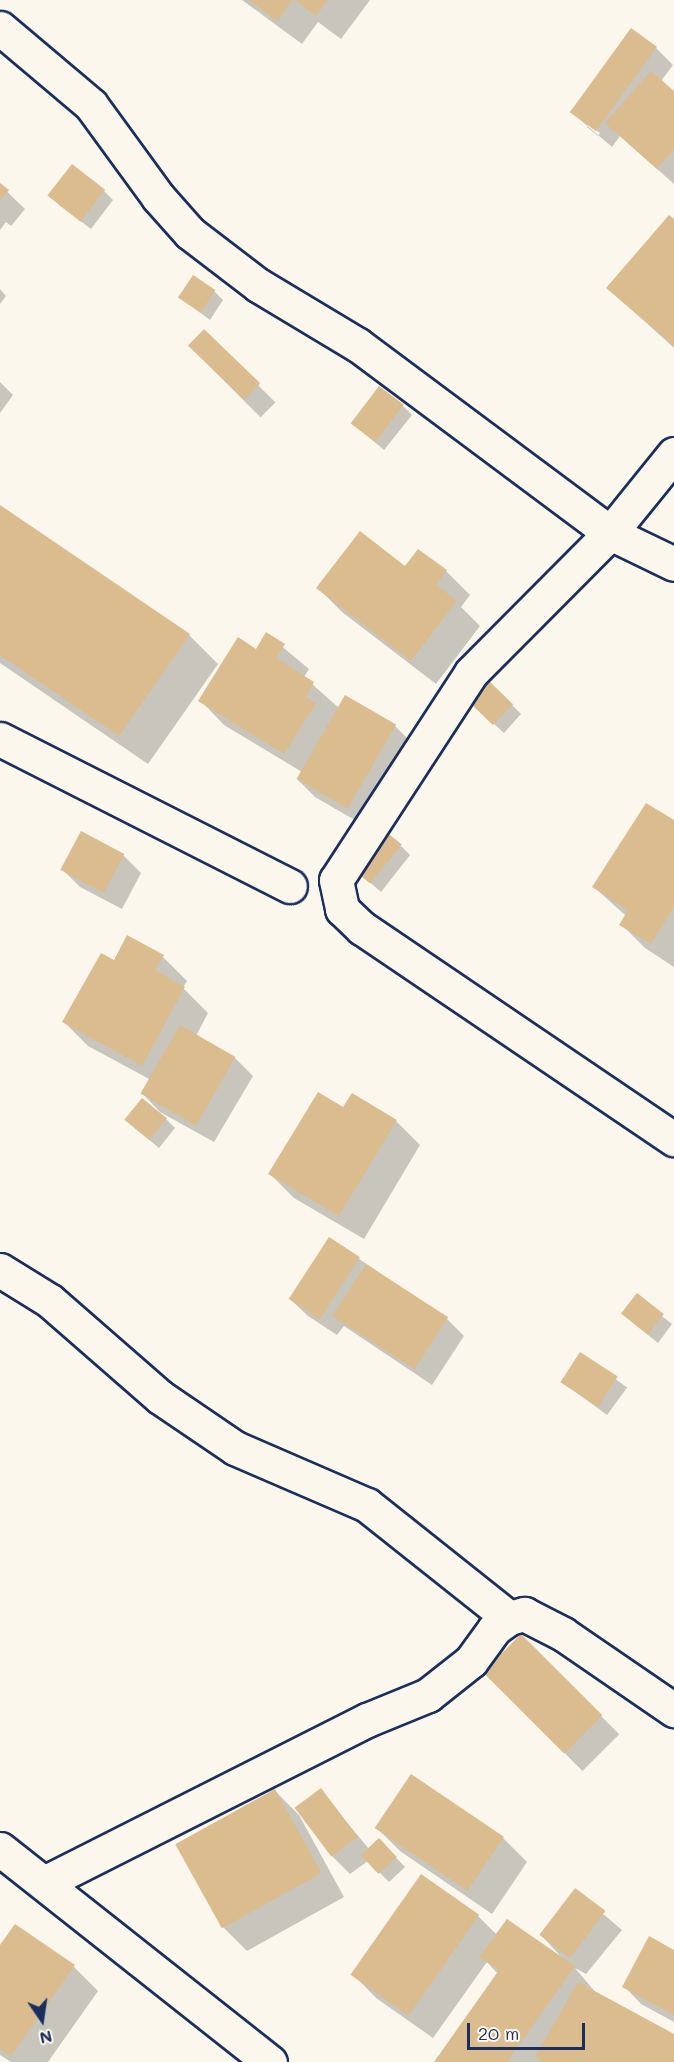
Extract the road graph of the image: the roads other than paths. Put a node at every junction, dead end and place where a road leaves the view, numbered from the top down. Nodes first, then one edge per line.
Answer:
1 (0, 28) edge
2 (674, 454) edge
3 (610, 533) junction
4 (674, 564) edge
5 (0, 740) edge
6 (290, 886) dead end
7 (674, 1138) edge
8 (0, 1270) edge
9 (509, 1618) junction
10 (674, 1710) edge
11 (0, 1849) edge
12 (46, 1882) junction
13 (270, 2062) edge

1 - 3 street
2 - 3 street
3 - 4 street
3 - 7 street
5 - 6 street
8 - 9 street
9 - 10 street
9 - 12 street
11 - 12 street
12 - 13 street

